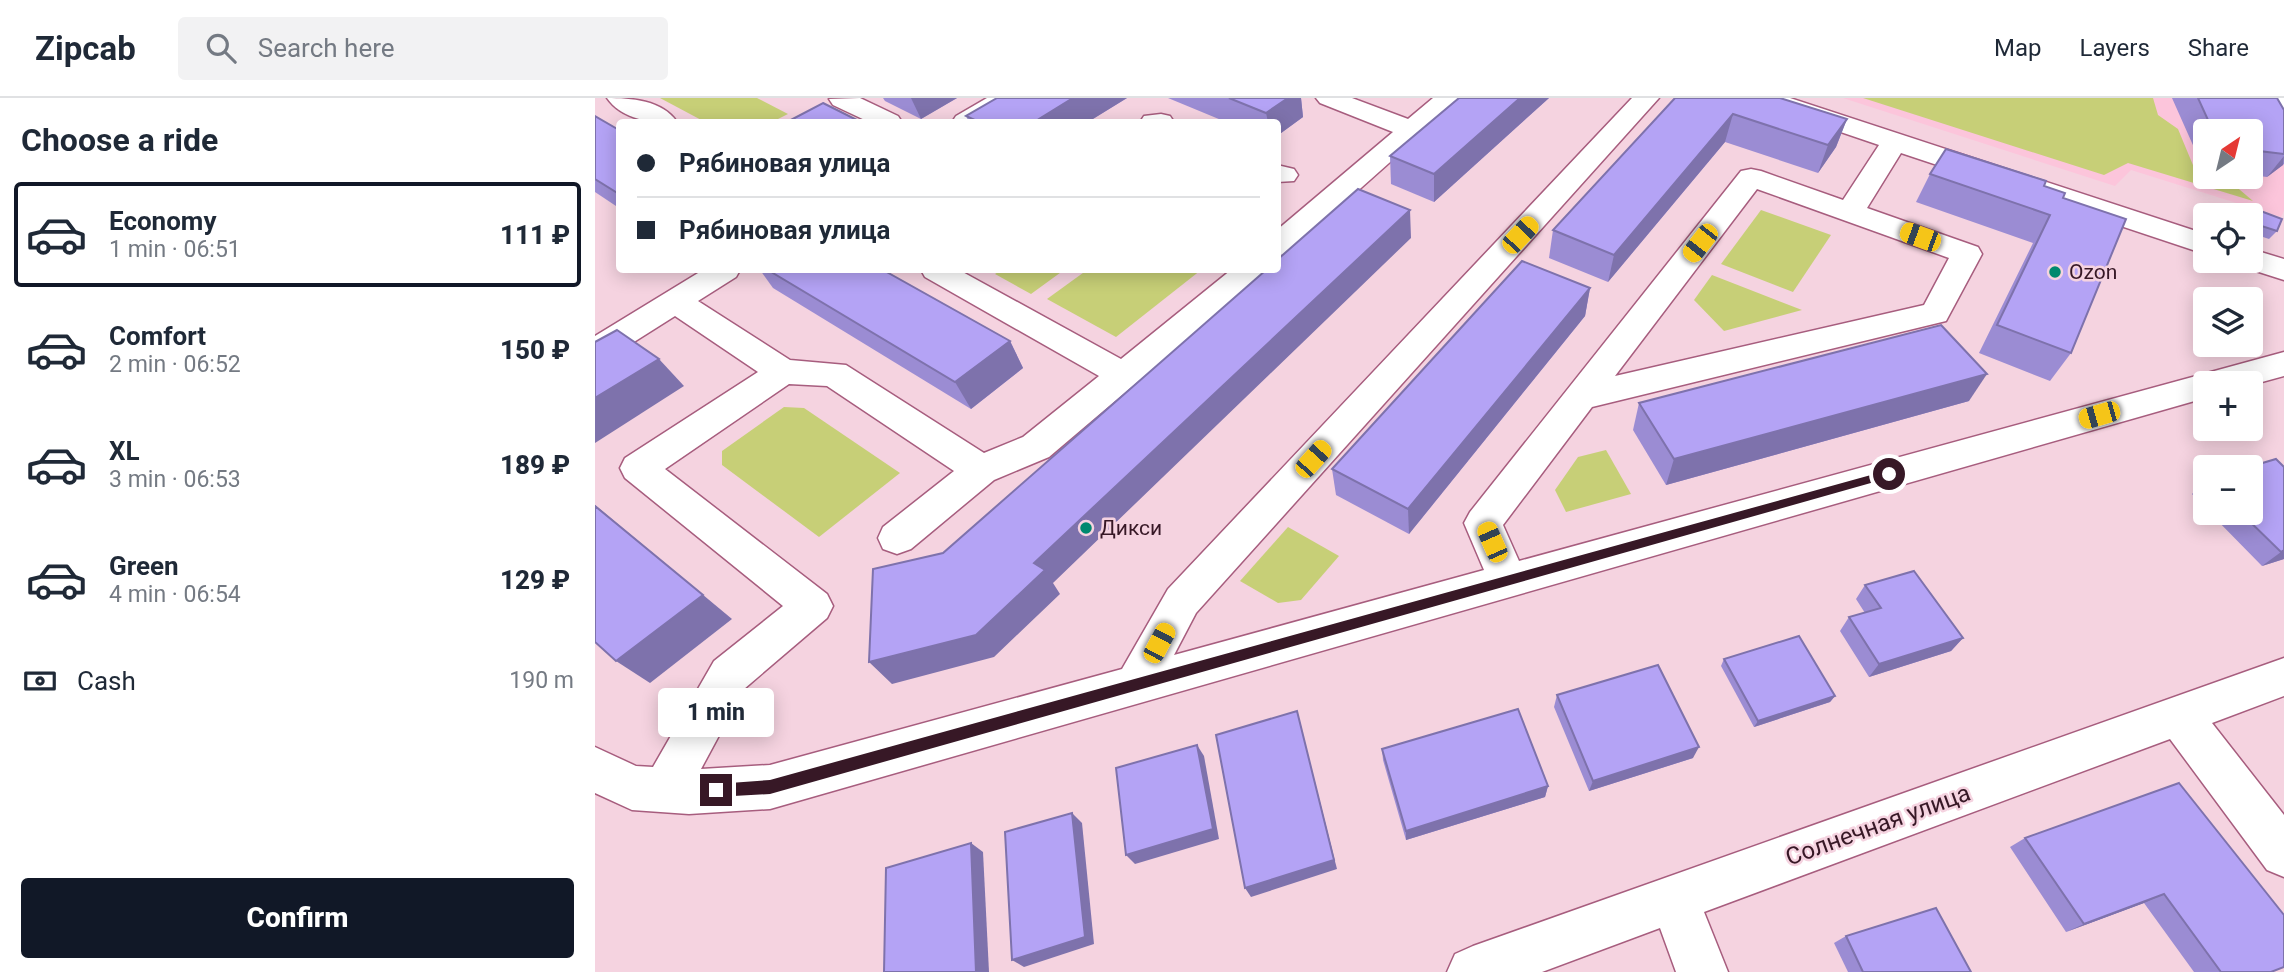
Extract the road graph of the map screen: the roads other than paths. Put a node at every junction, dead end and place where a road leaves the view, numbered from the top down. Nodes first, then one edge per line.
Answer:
1 (614, 98) edge
2 (620, 98) edge
3 (1006, 98) edge
4 (1329, 98) edge
5 (1449, 98) edge
6 (1646, 98) edge
7 (1764, 98) edge
8 (2279, 98) edge
9 (836, 103) edge
10 (595, 107) edge
11 (2284, 113) edge
12 (658, 119) edge
13 (881, 119) edge
14 (970, 119) edge
15 (1411, 130) junction
16 (1895, 141) junction
17 (1850, 212) junction
18 (2193, 240) edge
19 (1281, 243) edge
20 (2263, 263) edge
21 (2284, 270) edge
22 (720, 273) edge
23 (941, 273) edge
24 (1246, 273) edge
25 (675, 301) junction
26 (595, 351) edge
27 (2284, 364) edge
28 (2258, 371) edge
29 (783, 372) junction
30 (1123, 374) junction
31 (2193, 389) edge
32 (1581, 397) junction
33 (981, 470) junction
34 (897, 538) dead end
35 (1508, 580) junction
36 (2284, 677) edge
37 (1136, 684) junction
38 (2179, 716) junction
39 (595, 769) edge
40 (665, 790) junction
41 (2284, 853) edge
42 (1674, 899) junction
43 (1473, 972) edge
44 (1702, 972) edge

1 - 10 street
2 - 12 street
3 - 14 street
4 - 15 street
5 - 15 street
6 - 37 street
7 - 16 street
8 - 11 street
9 - 13 street
15 - 19 street
16 - 17 street
16 - 18 street
17 - 32 street
17 - 32 street
20 - 21 street
22 - 25 street
23 - 30 street
24 - 30 street
25 - 26 street
25 - 29 street
27 - 28 street
29 - 33 street
29 - 40 street
30 - 33 street
31 - 35 street
32 - 35 street
33 - 34 street
35 - 37 street
36 - 38 street, Солнечная улица
37 - 40 street
38 - 41 street
38 - 42 street, Солнечная улица
39 - 40 street
42 - 43 street, Солнечная улица
42 - 44 street

